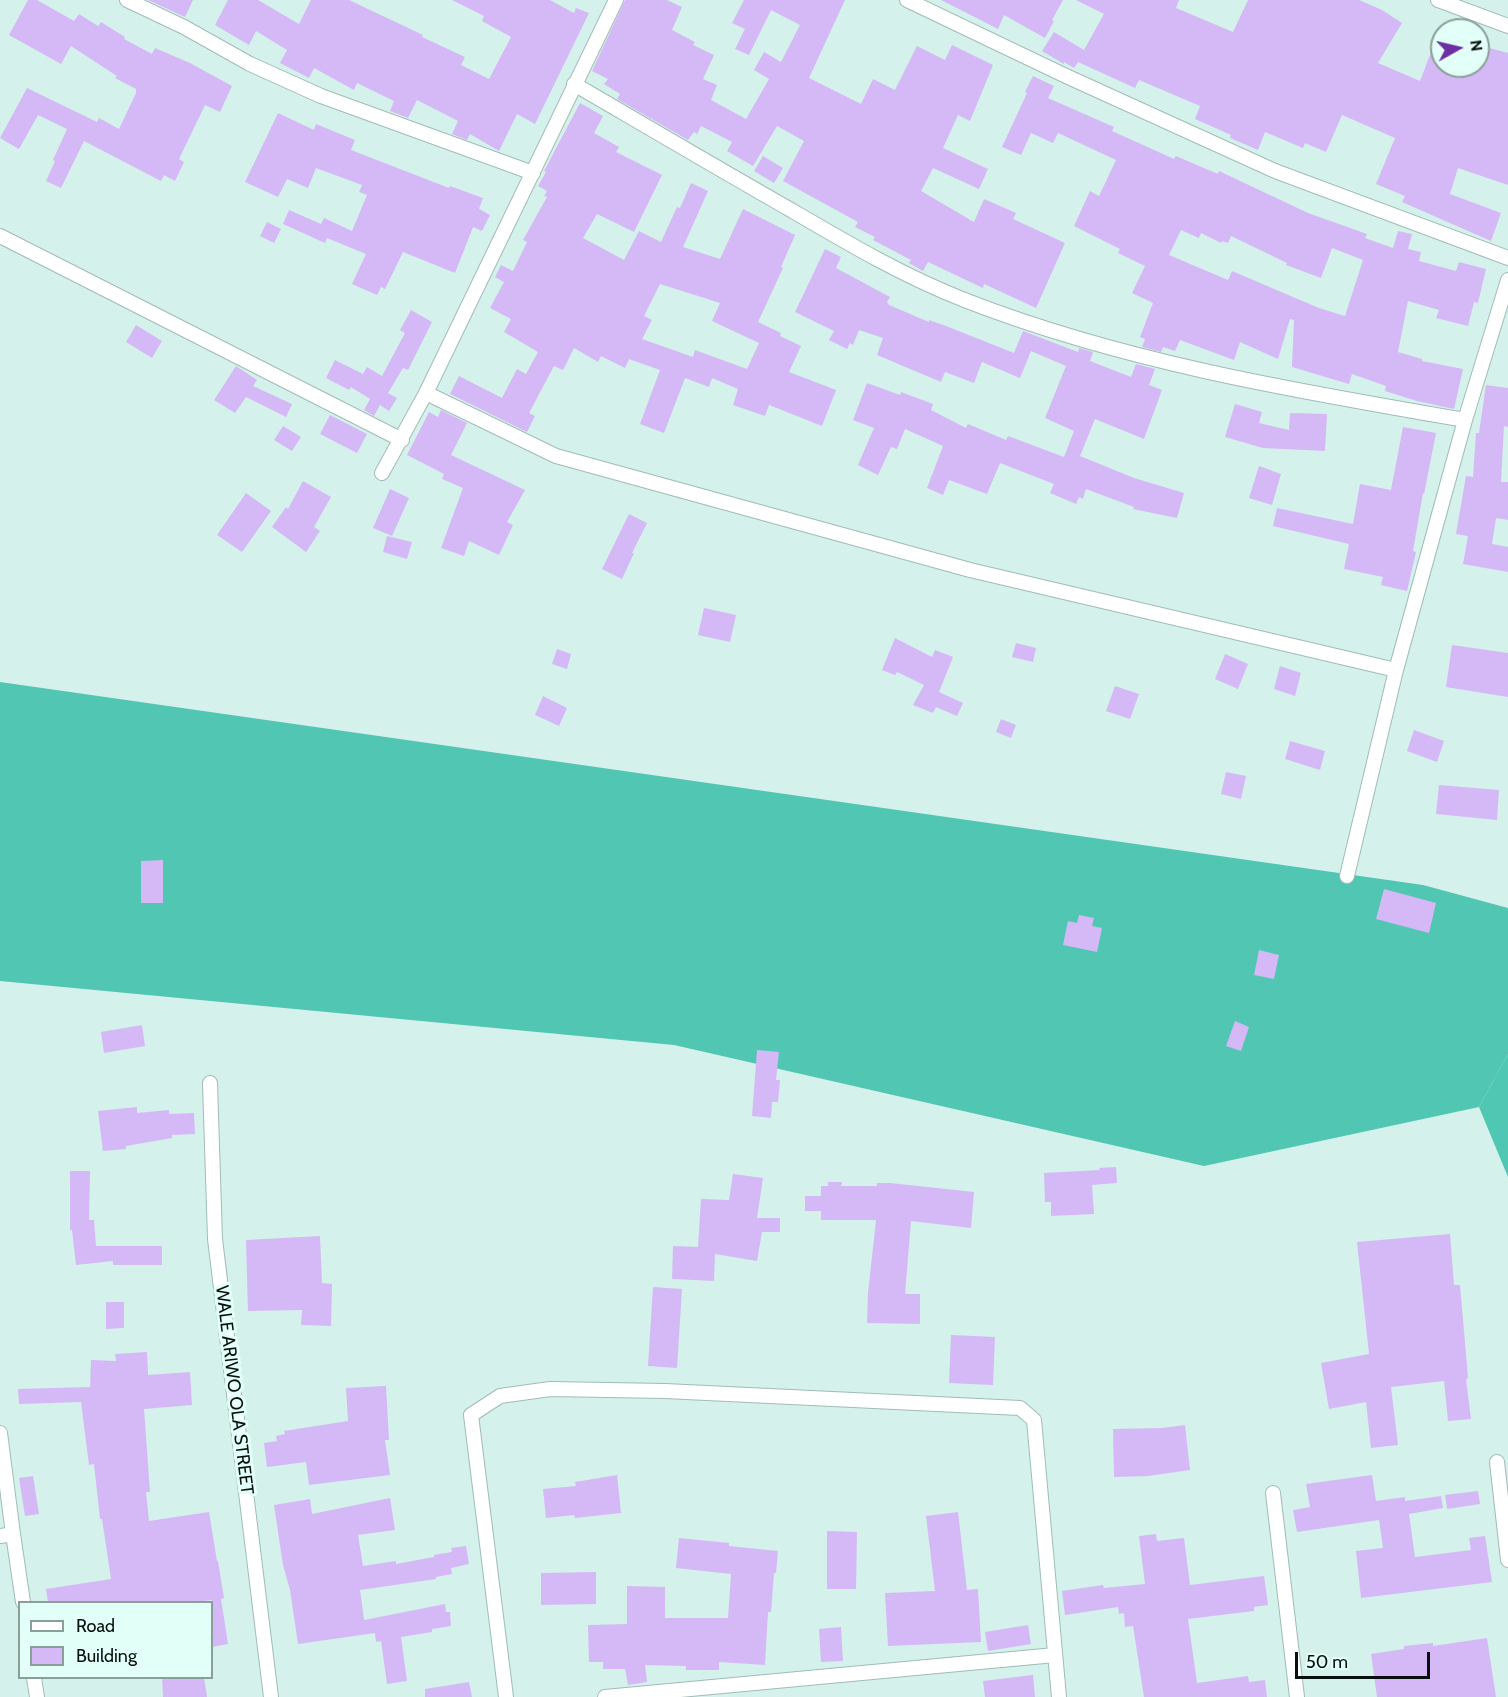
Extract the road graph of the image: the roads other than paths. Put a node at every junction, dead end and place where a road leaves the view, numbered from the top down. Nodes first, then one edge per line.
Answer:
1 (127, 0) edge
2 (616, 0) edge
3 (906, 0) edge
4 (1438, 0) edge
5 (1508, 26) edge
6 (574, 84) junction
7 (533, 173) junction
8 (0, 236) edge
9 (1508, 258) edge
10 (1508, 280) edge
11 (426, 393) junction
12 (1465, 420) junction
13 (402, 440) junction
14 (382, 473) dead end
15 (1396, 670) junction
16 (1347, 876) dead end
17 (210, 1083) dead end
18 (0, 1433) edge
19 (1497, 1462) dead end
20 (1273, 1492) dead end
21 (7, 1535) edge
22 (1508, 1560) edge
23 (23, 1601) edge
24 (1055, 1655) junction
25 (34, 1679) edge
26 (37, 1697) edge
27 (271, 1697) edge
28 (506, 1697) edge
29 (605, 1697) edge
30 (1059, 1697) edge
31 (1297, 1697) edge

1 - 7 street
2 - 6 street
3 - 9 street
4 - 5 street
6 - 7 street
6 - 12 street
7 - 11 street
8 - 13 street
10 - 12 street
11 - 13 street
11 - 15 street
12 - 15 street
13 - 14 street
15 - 16 street
17 - 27 street, WALE ARIWO OLA STREET
18 - 21 street
19 - 22 street
20 - 31 street
21 - 23 street
24 - 28 street
24 - 29 street
24 - 30 street
25 - 26 street

